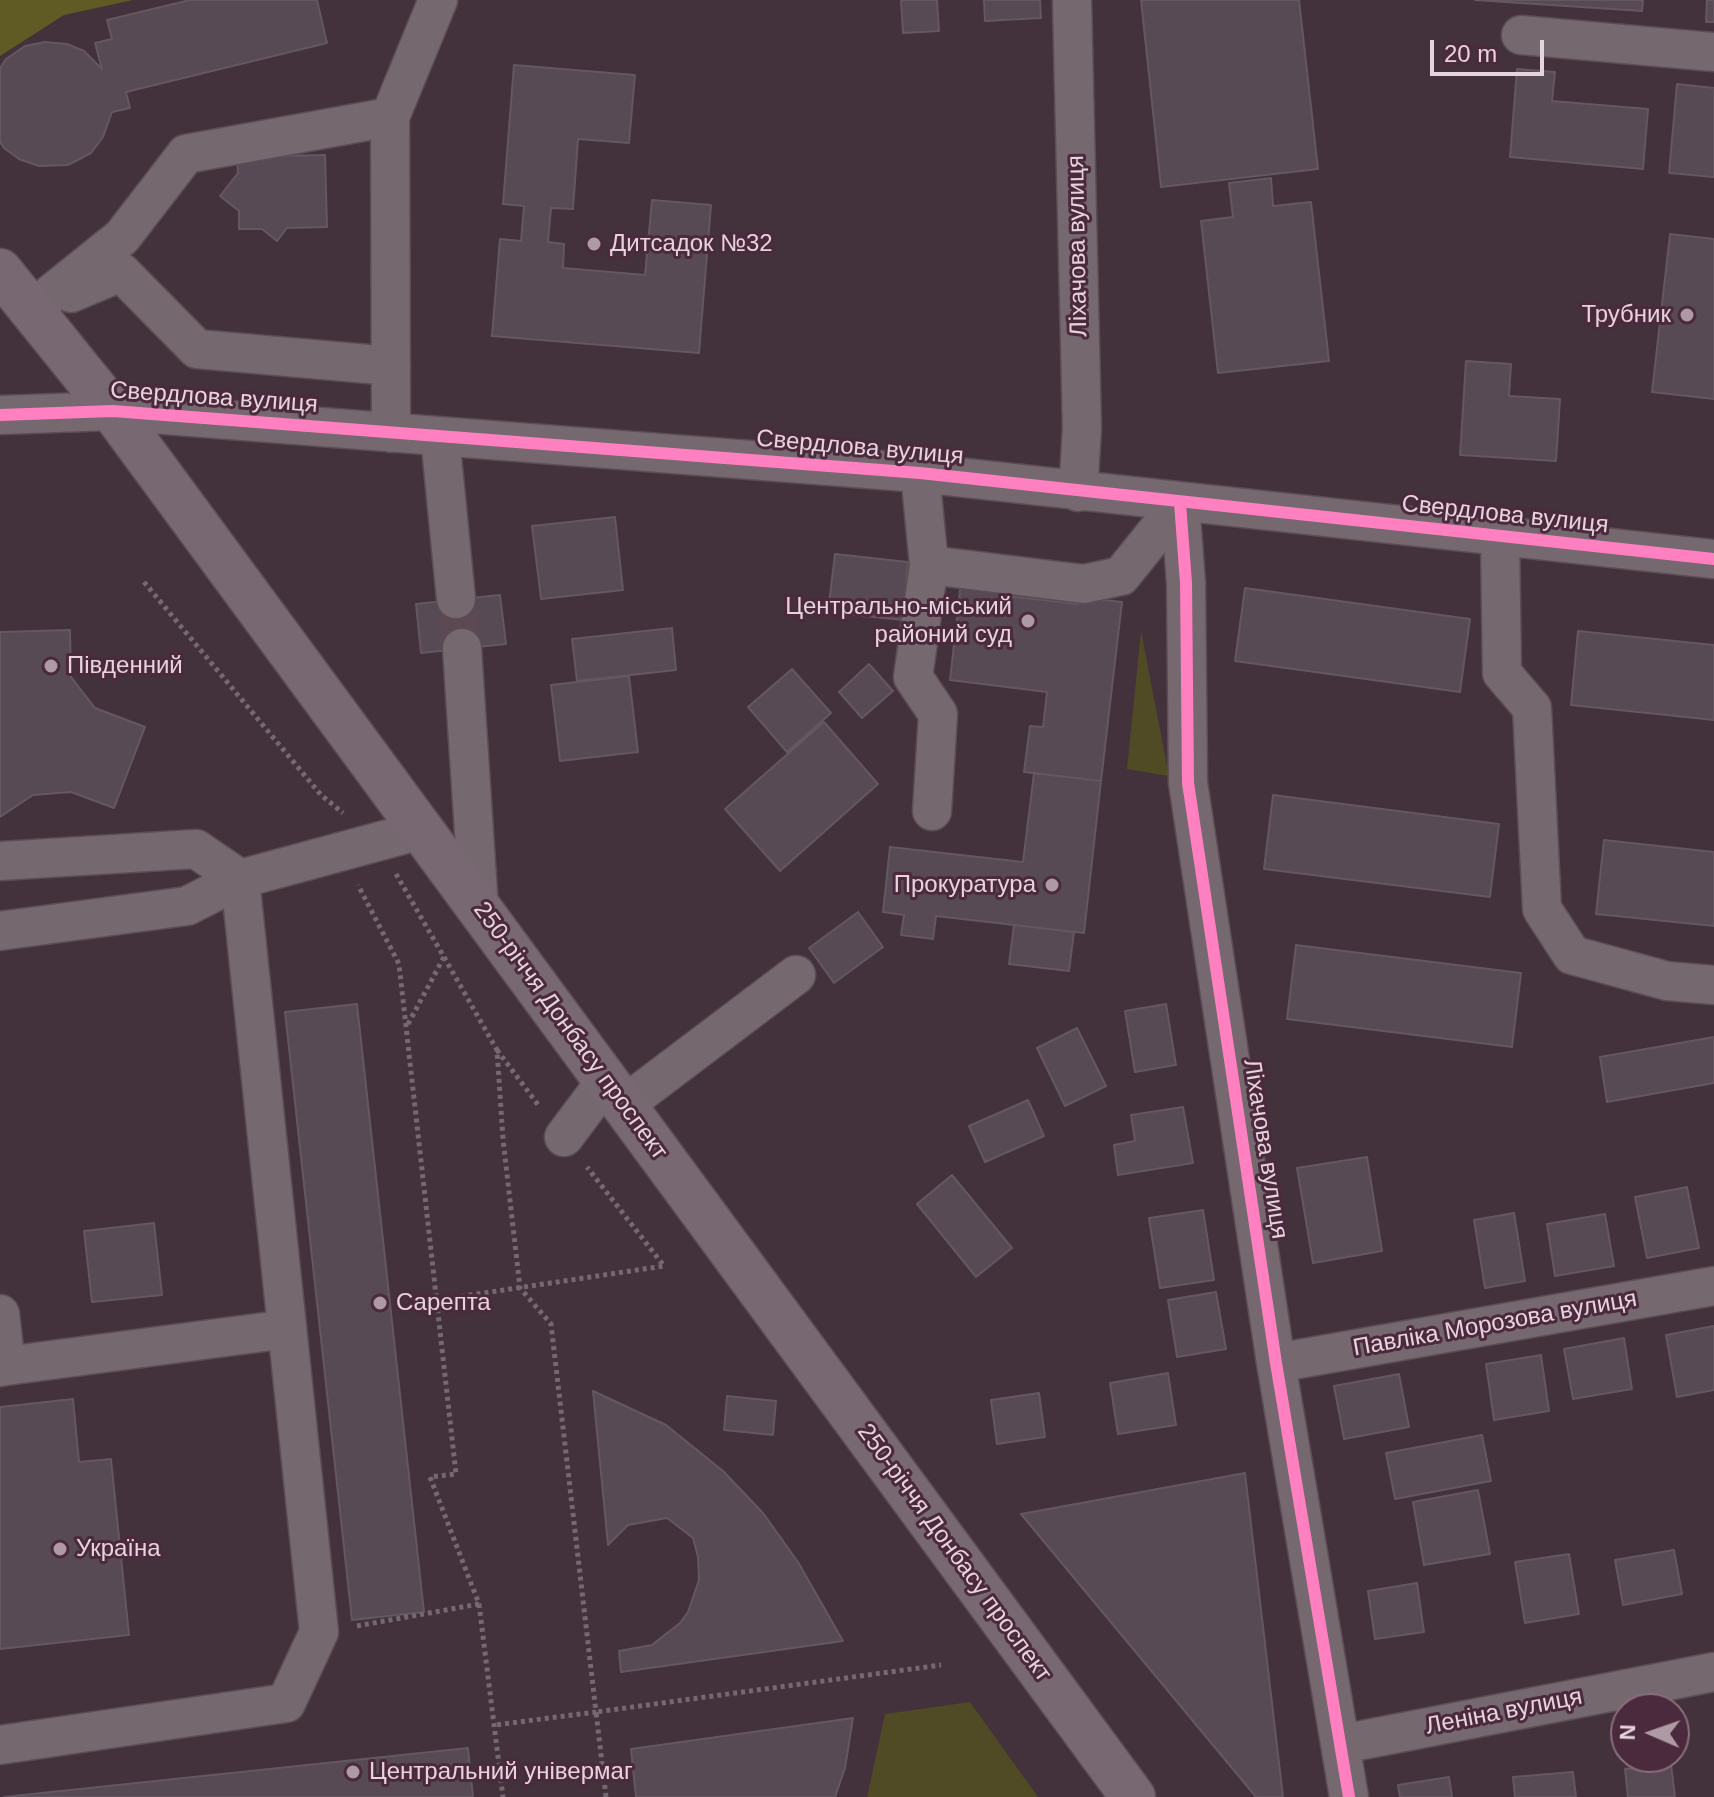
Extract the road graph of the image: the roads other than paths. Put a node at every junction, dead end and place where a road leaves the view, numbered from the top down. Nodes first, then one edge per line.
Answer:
1 (438, 0) edge
2 (1072, 0) edge
3 (1521, 35) dead end
4 (1714, 52) edge
5 (390, 117) junction
6 (0, 271) edge
7 (31, 310) junction
8 (391, 366) junction
9 (113, 411) junction
10 (0, 415) edge
11 (391, 433) junction
12 (440, 437) junction
13 (920, 473) junction
14 (1078, 492) junction
15 (1180, 503) junction
16 (1500, 537) junction
17 (1714, 559) edge
18 (929, 565) junction
19 (456, 599) tunnel mouth
20 (462, 648) tunnel mouth
21 (932, 811) dead end
22 (421, 830) junction
23 (0, 861) edge
24 (240, 879) junction
25 (479, 909) junction
26 (0, 931) edge
27 (796, 975) dead end
28 (1714, 985) edge
29 (615, 1093) junction
30 (564, 1137) road end
31 (1714, 1286) edge
32 (0, 1314) edge
33 (287, 1329) junction
34 (1276, 1363) junction
35 (3, 1367) edge
36 (1714, 1672) edge
37 (1342, 1744) junction
38 (0, 1745) edge
39 (1133, 1797) edge
40 (1349, 1797) edge

1 - 5 street
2 - 14 street, Ліхачова вулиця
3 - 4 street
5 - 7 street
5 - 8 street
6 - 7 main road, 250-річчя Донбасу проспект
7 - 8 street
7 - 9 main road, 250-річчя Донбасу проспект
8 - 11 street
9 - 10 street, Свердлова вулиця
9 - 11 street, Свердлова вулиця
9 - 22 main road, 250-річчя Донбасу проспект
11 - 12 street, Свердлова вулиця
12 - 13 street, Свердлова вулиця
12 - 19 street
13 - 14 street, Свердлова вулиця
13 - 18 street
14 - 15 street, Свердлова вулиця
15 - 16 street, Свердлова вулиця
15 - 18 street
15 - 34 street, Ліхачова вулиця
16 - 17 street, Свердлова вулиця
16 - 28 street
18 - 21 street
20 - 25 street
22 - 24 street
22 - 25 main road, 250-річчя Донбасу проспект
23 - 24 street
24 - 26 street
24 - 33 street
25 - 29 main road, 250-річчя Донбасу проспект
27 - 29 street
29 - 30 street
29 - 39 main road, 250-річчя Донбасу проспект
31 - 34 street, Павліка Морозова вулиця
32 - 35 street
33 - 35 street
33 - 38 street
34 - 37 street, Ліхачова вулиця
36 - 37 street, Леніна вулиця
37 - 40 street, Ліхачова вулиця

